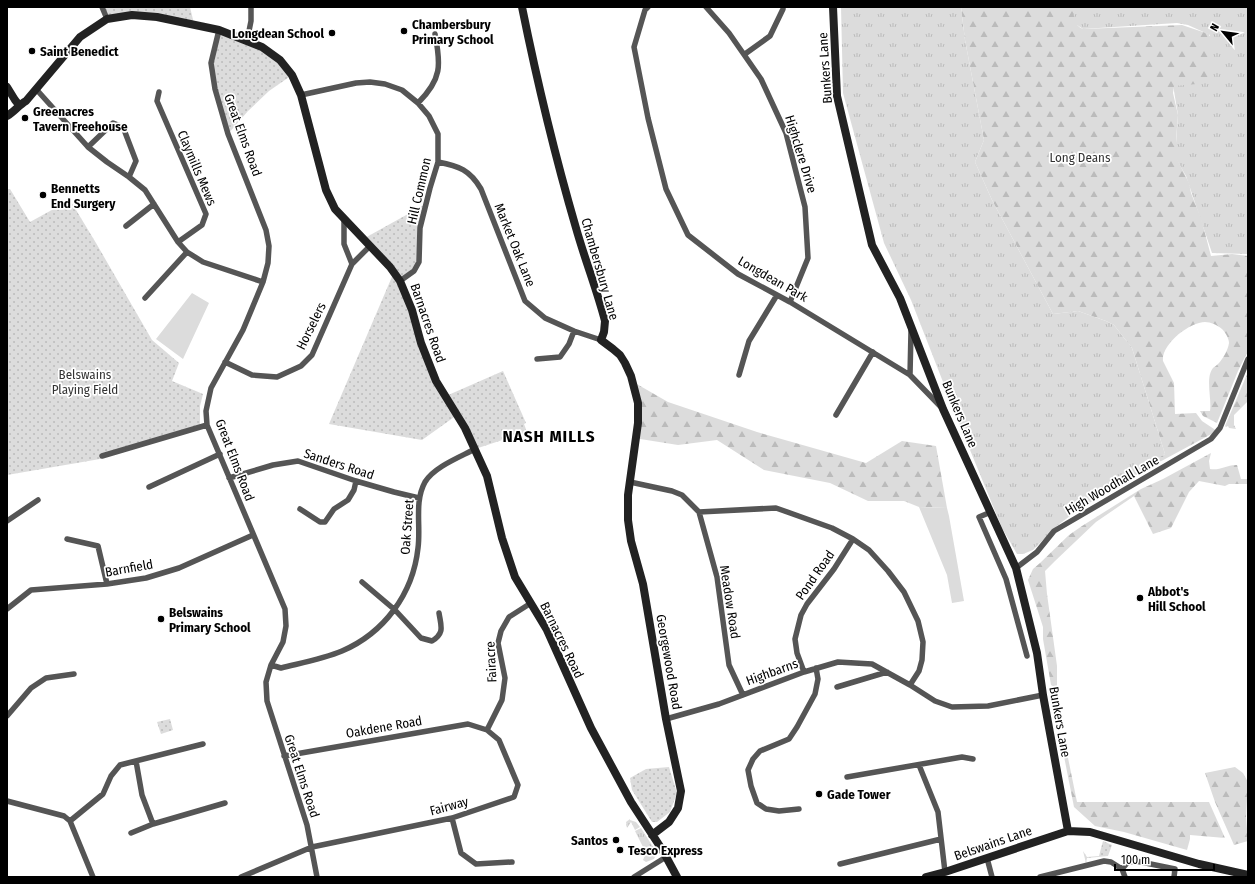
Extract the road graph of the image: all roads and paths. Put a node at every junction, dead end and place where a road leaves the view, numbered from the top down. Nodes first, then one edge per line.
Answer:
1 (102, 7) edge
2 (251, 7) edge
3 (522, 7) edge
4 (648, 7) edge
5 (706, 7) edge
6 (782, 7) edge
7 (833, 7) edge
8 (107, 19) junction
9 (219, 30) junction
10 (435, 34) dead end
11 (247, 41) junction
12 (745, 54) junction
13 (7, 87) edge
14 (36, 89) junction
15 (159, 92) dead end
16 (301, 95) junction
17 (418, 103) junction
18 (19, 105) junction
19 (7, 116) edge
20 (88, 147) junction
21 (438, 162) junction
22 (129, 177) junction
23 (154, 204) junction
24 (344, 220) junction
25 (126, 226) dead end
26 (178, 242) junction
27 (370, 246) junction
28 (187, 252) junction
29 (352, 264) junction
30 (400, 281) junction
31 (263, 282) junction
32 (777, 295) junction
33 (145, 298) dead end
34 (790, 302) junction
35 (912, 326) junction
36 (574, 330) junction
37 (601, 340) junction
38 (873, 352) junction
39 (537, 359) dead end
40 (1248, 359) edge
41 (225, 362) junction
42 (739, 375) dead end
43 (910, 375) junction
44 (943, 409) junction
45 (836, 415) dead end
46 (207, 425) junction
47 (475, 449) junction
48 (220, 454) junction
49 (102, 456) dead end
50 (229, 478) junction
51 (356, 481) junction
52 (630, 482) junction
53 (149, 487) dead end
54 (419, 498) junction
55 (38, 500) dead end
56 (300, 509) dead end
57 (699, 512) junction
58 (991, 512) junction
59 (7, 521) edge
60 (253, 535) junction
61 (67, 539) dead end
62 (853, 539) junction
63 (1016, 568) junction
64 (362, 582) dead end
65 (107, 584) junction
66 (531, 603) junction
67 (7, 609) edge
68 (394, 610) junction
69 (439, 613) dead end
70 (1027, 656) dead end
71 (271, 666) junction
72 (816, 668) junction
73 (804, 672) junction
74 (887, 672) junction
75 (74, 674) dead end
76 (910, 685) junction
77 (837, 687) dead end
78 (743, 695) junction
79 (1043, 695) junction
80 (7, 716) edge
81 (666, 719) junction
82 (487, 730) junction
83 (204, 744) dead end
84 (284, 756) junction
85 (974, 760) dead end
86 (136, 761) junction
87 (919, 765) junction
88 (847, 777) dead end
89 (7, 801) edge
90 (225, 803) dead end
91 (799, 809) dead end
92 (452, 818) junction
93 (70, 821) junction
94 (153, 824) junction
95 (1068, 831) junction
96 (131, 833) dead end
97 (652, 835) junction
98 (941, 839) junction
99 (312, 847) junction
100 (666, 858) junction
101 (987, 858) junction
102 (512, 862) dead end
103 (840, 864) dead end
104 (1122, 869) junction
105 (945, 872) junction
106 (1248, 875) edge
107 (93, 877) edge
108 (241, 877) edge
109 (317, 877) edge
110 (634, 877) edge
111 (677, 877) edge
112 (926, 877) edge
113 (992, 877) edge
114 (1040, 877) edge
115 (1125, 877) edge
116 (1174, 877) edge

1 - 8 street
2 - 11 street
3 - 37 street, Chambersbury Lane
4 - 32 street, Longdean Park
5 - 12 street, Highclere Drive
6 - 12 street
7 - 35 street, Bunkers Lane
8 - 9 street, Barnacres Road
8 - 14 street, Barnacres Road
9 - 11 street, Barnacres Road
9 - 31 street, Great Elms Road
10 - 17 street
11 - 16 street, Barnacres Road
12 - 34 street, Highclere Drive
13 - 18 street
14 - 18 street, Barnacres Road
14 - 20 street
15 - 26 street, Claymills Mews
16 - 17 street, Hill Common
16 - 24 street, Barnacres Road
17 - 21 street, Hill Common
18 - 19 street, Barnacres Road
20 - 22 street
20 - 22 street
21 - 30 street, Hill Common
21 - 36 street, Market Oak Lane
22 - 23 street
23 - 25 street
23 - 26 street
24 - 27 street, Barnacres Road
24 - 29 street
26 - 28 street
27 - 29 street, Horselers
27 - 30 street, Barnacres Road
28 - 31 street
28 - 33 street
29 - 41 street, Horselers
30 - 47 street, Barnacres Road
31 - 41 street, Great Elms Road
32 - 34 street, Longdean Park
32 - 42 street
34 - 38 street, Longdean Park
35 - 43 street
35 - 44 street, Bunkers Lane
36 - 37 street, Market Oak Lane
36 - 39 street
37 - 52 street, Chambersbury Lane
38 - 43 street, Longdean Park
38 - 45 street
40 - 63 street, High Woodhall Lane
41 - 46 street, Great Elms Road
43 - 44 street, Longdean Park
44 - 58 street, Bunkers Lane
46 - 48 street, Great Elms Road
46 - 49 street
47 - 54 street, Oak Street
47 - 66 street, Barnacres Road
48 - 50 street, Great Elms Road
48 - 53 street
50 - 51 street, Sanders Road
50 - 60 street, Great Elms Road
51 - 54 street, Sanders Road
51 - 56 street
52 - 57 street
52 - 81 street, Georgewood Road
54 - 68 street, Oak Street
55 - 59 street
57 - 62 street
57 - 78 street, Meadow Road
58 - 63 street, Bunkers Lane
58 - 70 street
60 - 65 street, Barnfield
60 - 71 street, Great Elms Road
61 - 65 street
62 - 73 street, Pond Road
62 - 76 street
63 - 79 street, Bunkers Lane
64 - 68 street
65 - 67 street, Barnfield
66 - 82 street, Fairacre
66 - 97 street, Barnacres Road
68 - 69 street
68 - 71 street, Oak Street
71 - 84 street, Great Elms Road
72 - 73 street, Highbarns
72 - 74 street, Highbarns
72 - 91 street
73 - 78 street, Highbarns
74 - 76 street, Highbarns
74 - 77 street
75 - 80 street
76 - 79 street
78 - 81 street, Highbarns
79 - 95 street, Bunkers Lane
81 - 97 street, Georgewood Road
82 - 84 street, Oakdene Road
82 - 92 street, Fairway
83 - 86 street
84 - 99 street, Great Elms Road
85 - 87 street
86 - 93 street
86 - 94 street
87 - 88 street
87 - 98 street
89 - 93 street
90 - 94 street
92 - 99 street, Fairway
92 - 102 street
93 - 107 street
94 - 96 street
95 - 101 street, Belswains Lane
95 - 106 street
97 - 100 street, Barnacres Road
98 - 103 street
98 - 105 street
99 - 108 street, Fairway
99 - 109 street, Great Elms Road
100 - 110 street
100 - 111 street, Barnacres Road
101 - 105 street, Belswains Lane
101 - 113 street
104 - 114 street
104 - 115 street
104 - 116 street
105 - 112 street, Belswains Lane

